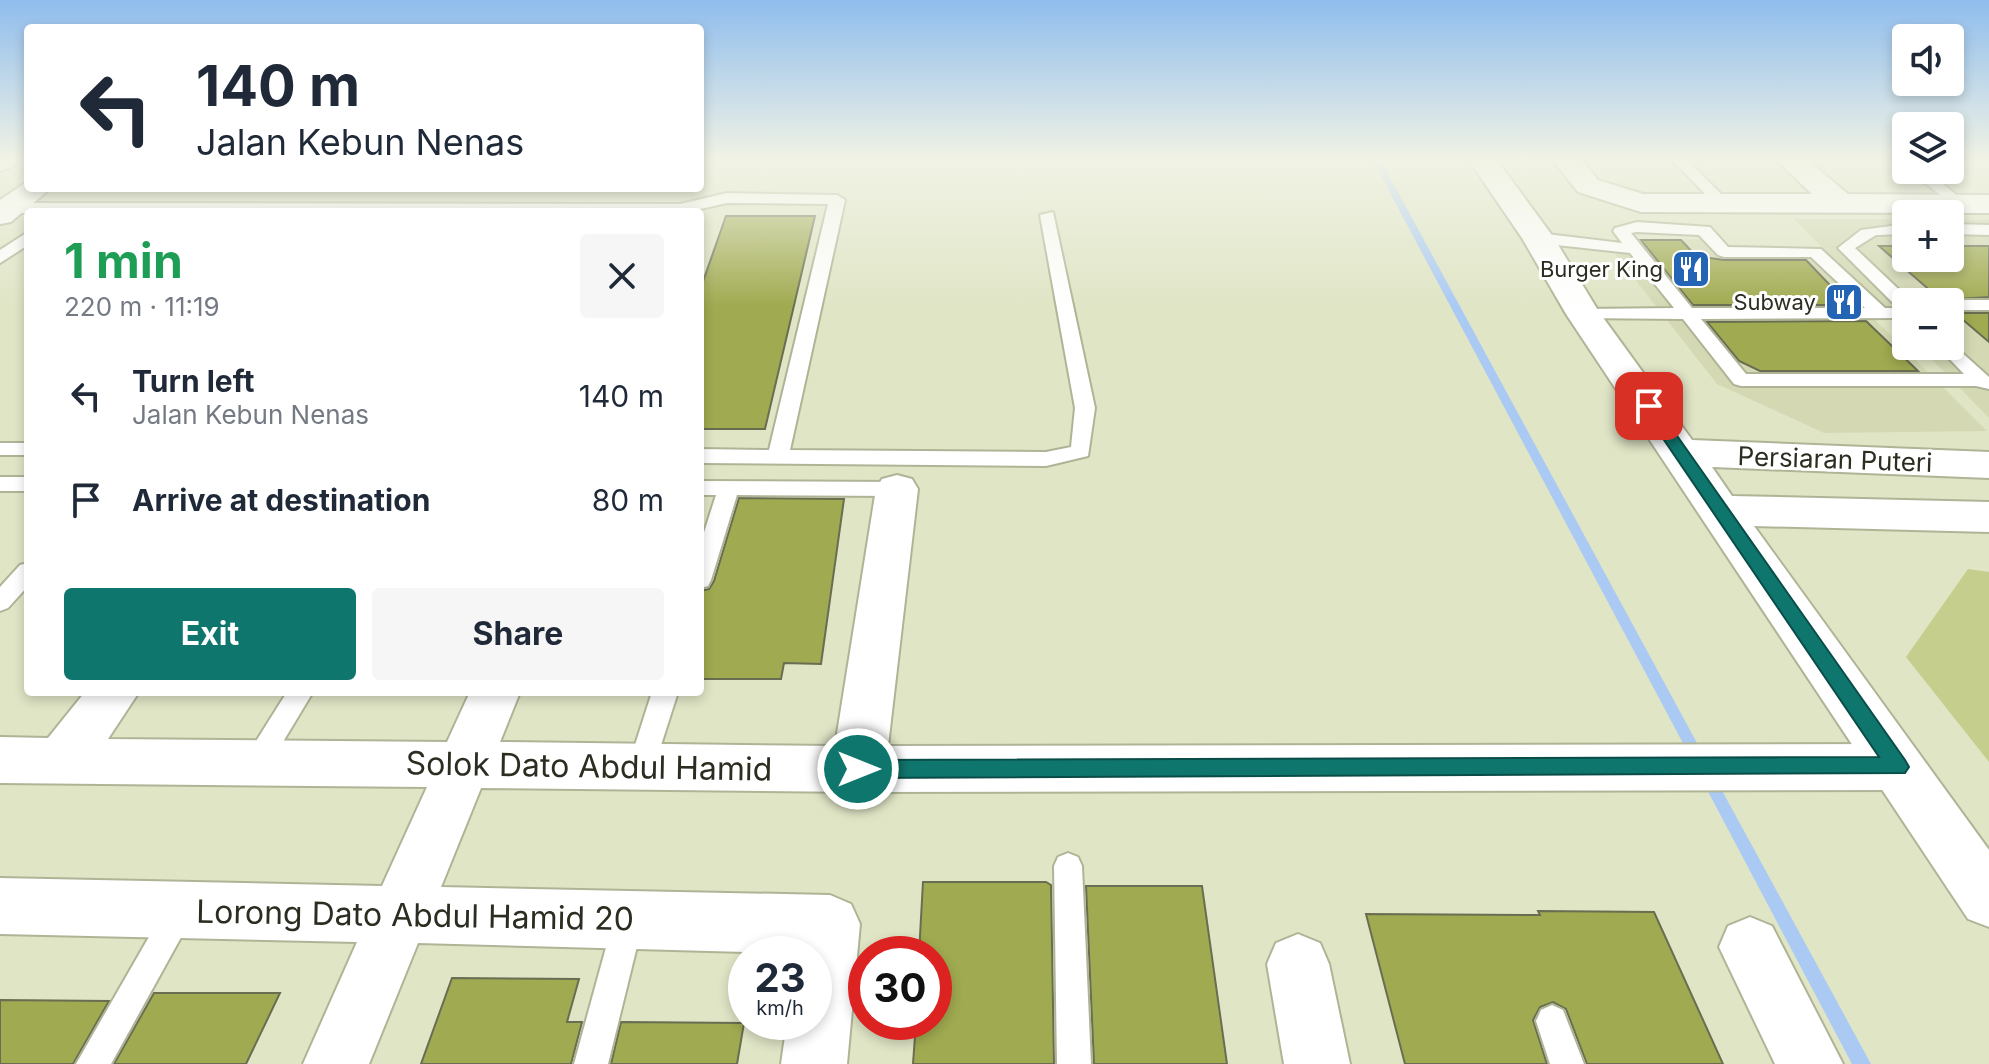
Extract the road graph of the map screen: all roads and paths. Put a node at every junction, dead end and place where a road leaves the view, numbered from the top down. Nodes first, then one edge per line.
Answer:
1 (835, 209) edge
2 (1517, 209) edge
3 (1914, 209) edge
4 (1966, 212) edge
5 (1048, 215) dead end
6 (1892, 229) edge
7 (1989, 230) edge
8 (1538, 238) junction
9 (24, 240) edge
10 (1636, 249) junction
11 (0, 258) edge
12 (1892, 292) edge
13 (1964, 305) edge
14 (1989, 305) edge
15 (1880, 313) junction
16 (1892, 313) edge
17 (1583, 314) junction
18 (1688, 315) junction
19 (1960, 360) edge
20 (1985, 384) edge
21 (0, 449) edge
22 (24, 449) edge
23 (1682, 453) junction
24 (704, 456) edge
25 (778, 457) junction
26 (1989, 465) edge
27 (0, 484) edge
28 (24, 484) edge
29 (704, 488) edge
30 (729, 488) junction
31 (897, 489) joint
32 (1721, 510) junction
33 (1989, 517) edge
34 (704, 567) edge
35 (24, 575) edge
36 (0, 602) edge
37 (111, 696) edge
38 (298, 696) edge
39 (493, 696) edge
40 (664, 696) edge
41 (0, 760) edge
42 (62, 760) junction
43 (257, 762) junction
44 (463, 765) junction
45 (641, 767) junction
46 (1898, 767) junction
47 (858, 769) junction
48 (1068, 866) dead end
49 (1989, 899) edge
50 (0, 906) edge
51 (182, 909) junction
52 (400, 914) junction
53 (629, 920) junction
54 (1750, 947) dead end
55 (1298, 964) dead end
56 (1552, 1021) dead end
57 (93, 1064) edge
58 (336, 1064) edge
59 (591, 1064) edge
60 (814, 1064) edge
61 (1074, 1064) edge
62 (1317, 1064) edge
63 (1567, 1064) edge
64 (1810, 1064) edge

1 - 25 lane
2 - 8 street
3 - 4 street
4 - 7 lane
5 - 25 lane
6 - 12 lane
8 - 10 lane
8 - 17 street
9 - 11 lane
10 - 15 lane
10 - 18 lane
13 - 14 lane
15 - 16 lane
15 - 18 lane
17 - 18 lane
17 - 23 street
18 - 20 lane
19 - 20 lane
21 - 22 lane
23 - 26 street, Persiaran Puteri
23 - 32 street
24 - 25 lane
27 - 28 lane
29 - 30 lane
30 - 31 lane
30 - 34 lane
31 - 47 street
32 - 33 street, Persiaran Puteri
32 - 46 street
35 - 36 lane
37 - 42 street
38 - 43 lane
39 - 44 street
40 - 45 lane
41 - 42 street, Solok Dato Abdul Hamid
42 - 43 street, Solok Dato Abdul Hamid
43 - 44 street, Solok Dato Abdul Hamid
44 - 45 street, Solok Dato Abdul Hamid
44 - 52 street
45 - 47 street, Solok Dato Abdul Hamid
46 - 47 street, Solok Dato Abdul Hamid
46 - 49 street
48 - 61 lane
50 - 51 street, Lorong Dato Abdul Hamid 20
51 - 52 street, Lorong Dato Abdul Hamid 20
51 - 57 lane
52 - 53 street, Lorong Dato Abdul Hamid 20
52 - 58 street
53 - 59 lane
53 - 60 street, Lorong Dato Abdul Hamid 20
54 - 64 street
55 - 62 street
56 - 63 lane

